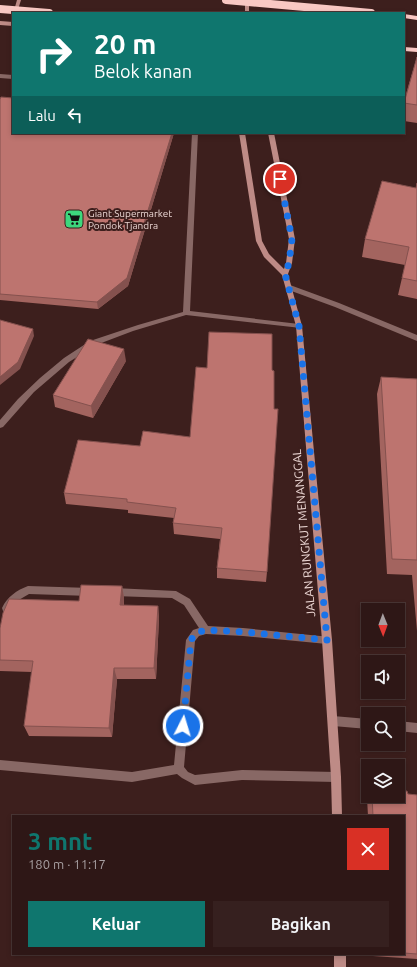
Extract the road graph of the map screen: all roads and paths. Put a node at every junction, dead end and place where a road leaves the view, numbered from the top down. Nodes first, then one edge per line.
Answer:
1 (19, 0) edge
2 (226, 0) edge
3 (247, 0) edge
4 (0, 9) edge
5 (15, 12) edge
6 (37, 12) edge
7 (247, 12) edge
8 (360, 12) edge
9 (405, 16) edge
10 (417, 18) edge
11 (0, 23) edge
12 (12, 24) edge
13 (405, 48) edge
14 (417, 50) edge
15 (0, 76) edge
16 (12, 77) edge
17 (195, 134) edge
18 (242, 134) edge
19 (271, 134) edge
20 (285, 274) junction
21 (288, 287) junction
22 (186, 313) junction
23 (299, 326) junction
24 (417, 338) edge
25 (0, 425) edge
26 (4, 615) edge
27 (206, 630) junction
28 (327, 640) junction
29 (332, 721) junction
30 (361, 723) edge
31 (405, 727) edge
32 (417, 728) edge
33 (0, 765) edge
34 (179, 769) junction
35 (336, 777) junction
36 (337, 815) edge
37 (340, 955) edge
38 (340, 967) edge

1 - 5 main road
2 - 8 highway, bridge
3 - 7 main road
4 - 6 highway, bridge
9 - 10 highway
11 - 12 main road
13 - 14 highway
15 - 16 lane
17 - 22 lane
18 - 20 main road
19 - 20 main road, JALAN RUNGKUT MENANGGAL
20 - 21 main road, JALAN RUNGKUT MENANGGAL
21 - 23 main road, JALAN RUNGKUT MENANGGAL
21 - 24 lane
22 - 23 lane
22 - 25 lane
23 - 28 main road, JALAN RUNGKUT MENANGGAL
26 - 27 lane
27 - 28 lane
27 - 34 lane
28 - 29 main road, JALAN RUNGKUT MENANGGAL
29 - 30 lane
29 - 35 main road, JALAN RUNGKUT MENANGGAL
31 - 32 lane
33 - 34 lane
34 - 35 lane
35 - 36 main road, JALAN RUNGKUT MENANGGAL
37 - 38 main road

